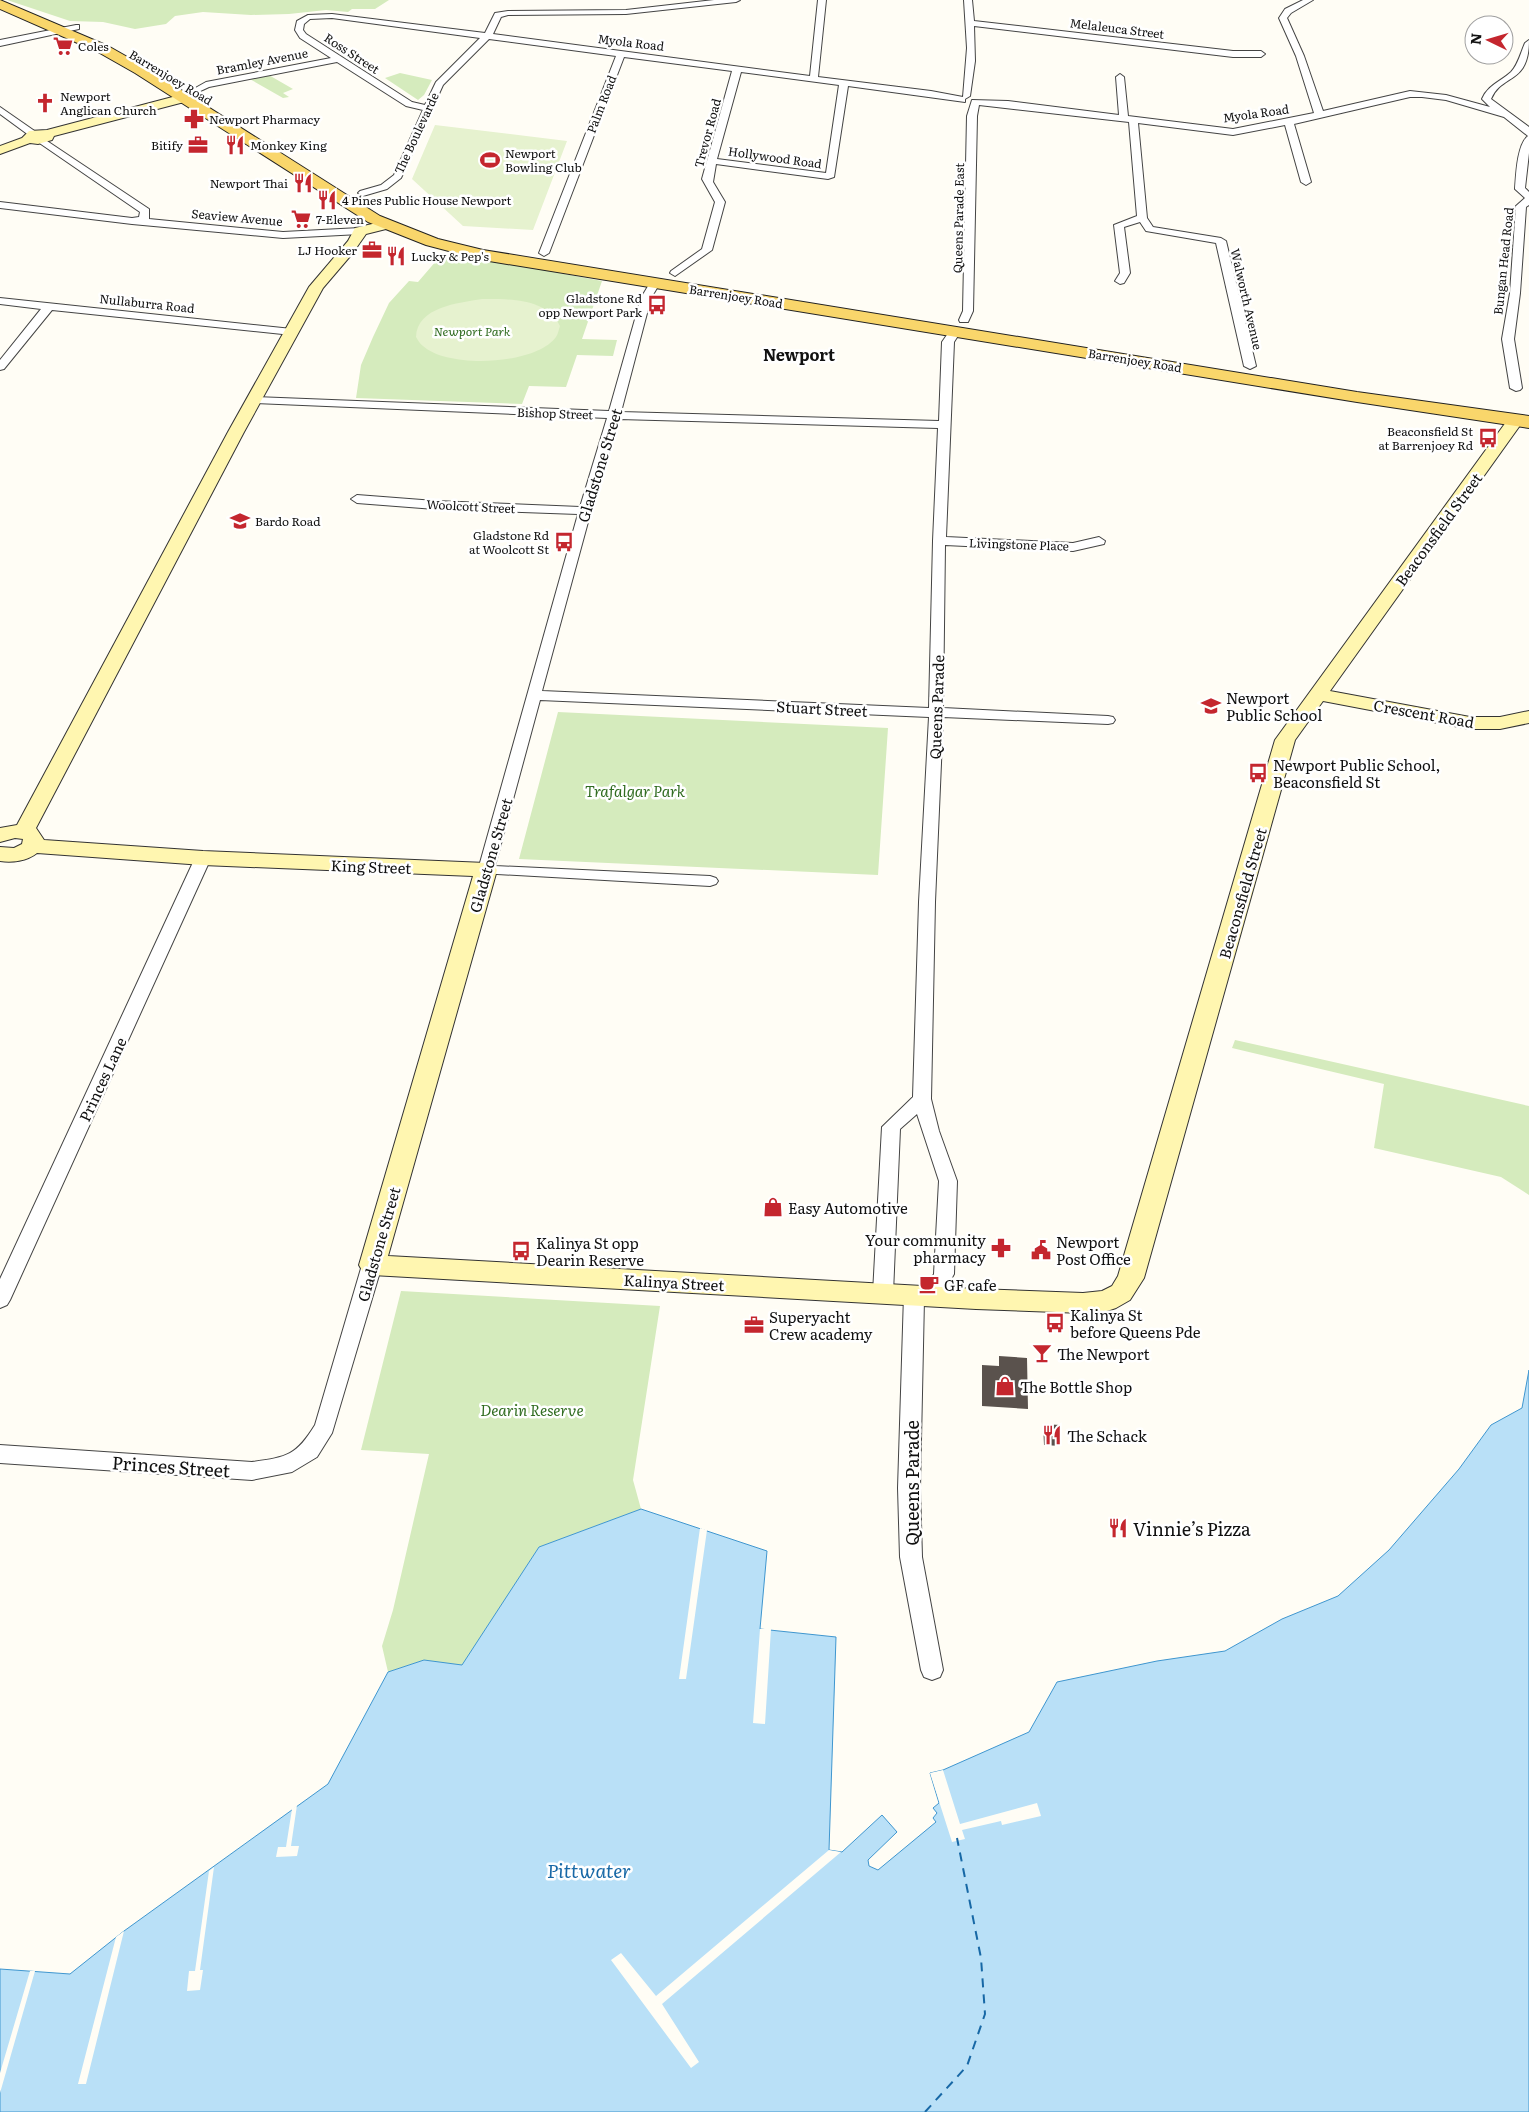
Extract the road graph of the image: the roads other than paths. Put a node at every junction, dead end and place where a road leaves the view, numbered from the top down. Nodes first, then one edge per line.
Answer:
1 (3, 0) edge
2 (736, 0) edge
3 (822, 0) edge
4 (968, 0) edge
5 (1308, 0) edge
6 (0, 4) edge
7 (327, 15) joint
8 (970, 23) junction
9 (76, 27) junction
10 (62, 31) junction
11 (486, 36) junction
12 (0, 43) edge
13 (1529, 43) edge
14 (620, 53) junction
15 (1261, 54) dead end
16 (337, 59) junction
17 (737, 69) junction
18 (1120, 77) dead end
19 (814, 78) junction
20 (844, 83) junction
21 (189, 94) junction
22 (971, 99) junction
23 (427, 108) junction
24 (0, 110) edge
25 (1319, 114) junction
26 (1504, 114) junction
27 (1129, 120) junction
28 (1289, 122) junction
29 (1529, 134) edge
30 (38, 137) junction
31 (1529, 139) edge
32 (0, 150) edge
33 (713, 161) junction
34 (316, 165) dead end
35 (1306, 182) dead end
36 (328, 191) junction
37 (359, 191) junction
38 (1529, 198) edge
39 (378, 202) dead end
40 (0, 205) edge
41 (351, 205) junction
42 (135, 216) junction
43 (394, 218) junction
44 (1142, 218) junction
45 (360, 231) junction
46 (539, 258) junction
47 (675, 273) junction
48 (1120, 282) dead end
49 (655, 283) junction
50 (0, 301) edge
51 (49, 306) junction
52 (960, 326) junction
53 (292, 332) junction
54 (1250, 366) junction
55 (0, 368) edge
56 (1516, 388) dead end
57 (255, 400) junction
58 (614, 415) junction
59 (1523, 415) edge
60 (945, 425) junction
61 (357, 499) dead end
62 (585, 511) junction
63 (939, 541) junction
64 (1099, 542) dead end
65 (1318, 694) junction
66 (535, 695) junction
67 (936, 714) junction
68 (1529, 718) edge
69 (1108, 720) dead end
70 (28, 839) junction
71 (1, 852) edge
72 (203, 858) junction
73 (486, 870) junction
74 (710, 881) dead end
75 (922, 1099) junction
76 (372, 1265) junction
77 (883, 1294) junction
78 (923, 1296) junction
79 (976, 1299) joint
80 (0, 1300) edge
81 (325, 1427) joint
82 (0, 1454) edge
83 (932, 1670) dead end

1 - 9 main road, Barrenjoey Road
2 - 11 street, The Boulevarde
3 - 19 street
4 - 8 street
5 - 25 street
6 - 10 main road, Barrenjoey Road
7 - 11 street, Myola Road
7 - 16 street, Ross Street
8 - 15 street, Melaleuca Street
8 - 22 street
9 - 10 street
9 - 21 main road, Barrenjoey Road
10 - 12 street
10 - 21 main road, Barrenjoey Road
11 - 14 street, Myola Road
11 - 23 street, The Boulevarde
13 - 26 street
14 - 17 street, Myola Road
14 - 46 street, Palm Road
16 - 21 street, Bramley Avenue
16 - 23 street, Ross Street
17 - 19 street, Myola Road
17 - 33 street, Trevor Road
18 - 27 street
19 - 20 street, Myola Road
20 - 22 street, Myola Road
20 - 33 street, Hollywood Road
21 - 30 street
21 - 34 main road, Barrenjoey Road
21 - 36 main road, Barrenjoey Road
22 - 27 street, Myola Road
22 - 52 street, Queens Parade East
23 - 37 street, The Boulevarde
24 - 30 street
25 - 26 street, Myola Road
25 - 28 street, Myola Road
26 - 29 street
27 - 28 street, Myola Road
27 - 44 street
28 - 35 street
30 - 32 street
30 - 42 street
31 - 38 street, Bungan Head Road
33 - 47 street, Trevor Road
36 - 37 main road, The Boulevarde
36 - 41 main road, Barrenjoey Road
37 - 39 main road
37 - 41 main road
38 - 56 street, Bungan Head Road
40 - 42 street, Seaview Avenue
41 - 43 main road, Barrenjoey Road
42 - 45 street, Seaview Avenue
43 - 45 street
43 - 46 main road, Barrenjoey Road
44 - 48 street
44 - 54 street, Walworth Avenue
45 - 53 street
46 - 47 main road, Barrenjoey Road
46 - 49 main road, Barrenjoey Road
47 - 49 main road
47 - 52 main road, Barrenjoey Road
49 - 52 main road, Barrenjoey Road
49 - 58 street, Gladstone Street
50 - 51 street, Nullaburra Road
51 - 53 street, Nullaburra Road
51 - 55 street
52 - 54 main road, Barrenjoey Road
52 - 59 main road, Barrenjoey Road
52 - 60 street, Queens Parade
53 - 57 street
54 - 59 main road, Barrenjoey Road
57 - 58 street, Bishop Street
57 - 70 street
58 - 60 street, Bishop Street
58 - 62 street, Gladstone Street
59 - 65 street, Beaconsfield Street
60 - 63 street, Queens Parade
61 - 62 street, Woolcott Street
62 - 66 street, Gladstone Street
63 - 64 street, Livingstone Place
63 - 67 street, Queens Parade
65 - 68 street, Crescent Road
65 - 79 street, Beaconsfield Street
66 - 67 street, Stuart Street
66 - 73 street, Gladstone Street
67 - 69 street, Stuart Street
67 - 75 street, Queens Parade
70 - 71 street
70 - 72 street, King Street
72 - 73 street, King Street
72 - 80 street, Princes Lane
73 - 74 street, King Street
73 - 76 street, Gladstone Street
75 - 77 street
75 - 78 street, Queens Parade
76 - 77 street, Kalinya Street
76 - 81 street, Gladstone Street
77 - 78 street, Kalinya Street
78 - 79 street, Kalinya Street
78 - 83 street, Queens Parade
81 - 82 street, Princes Street

